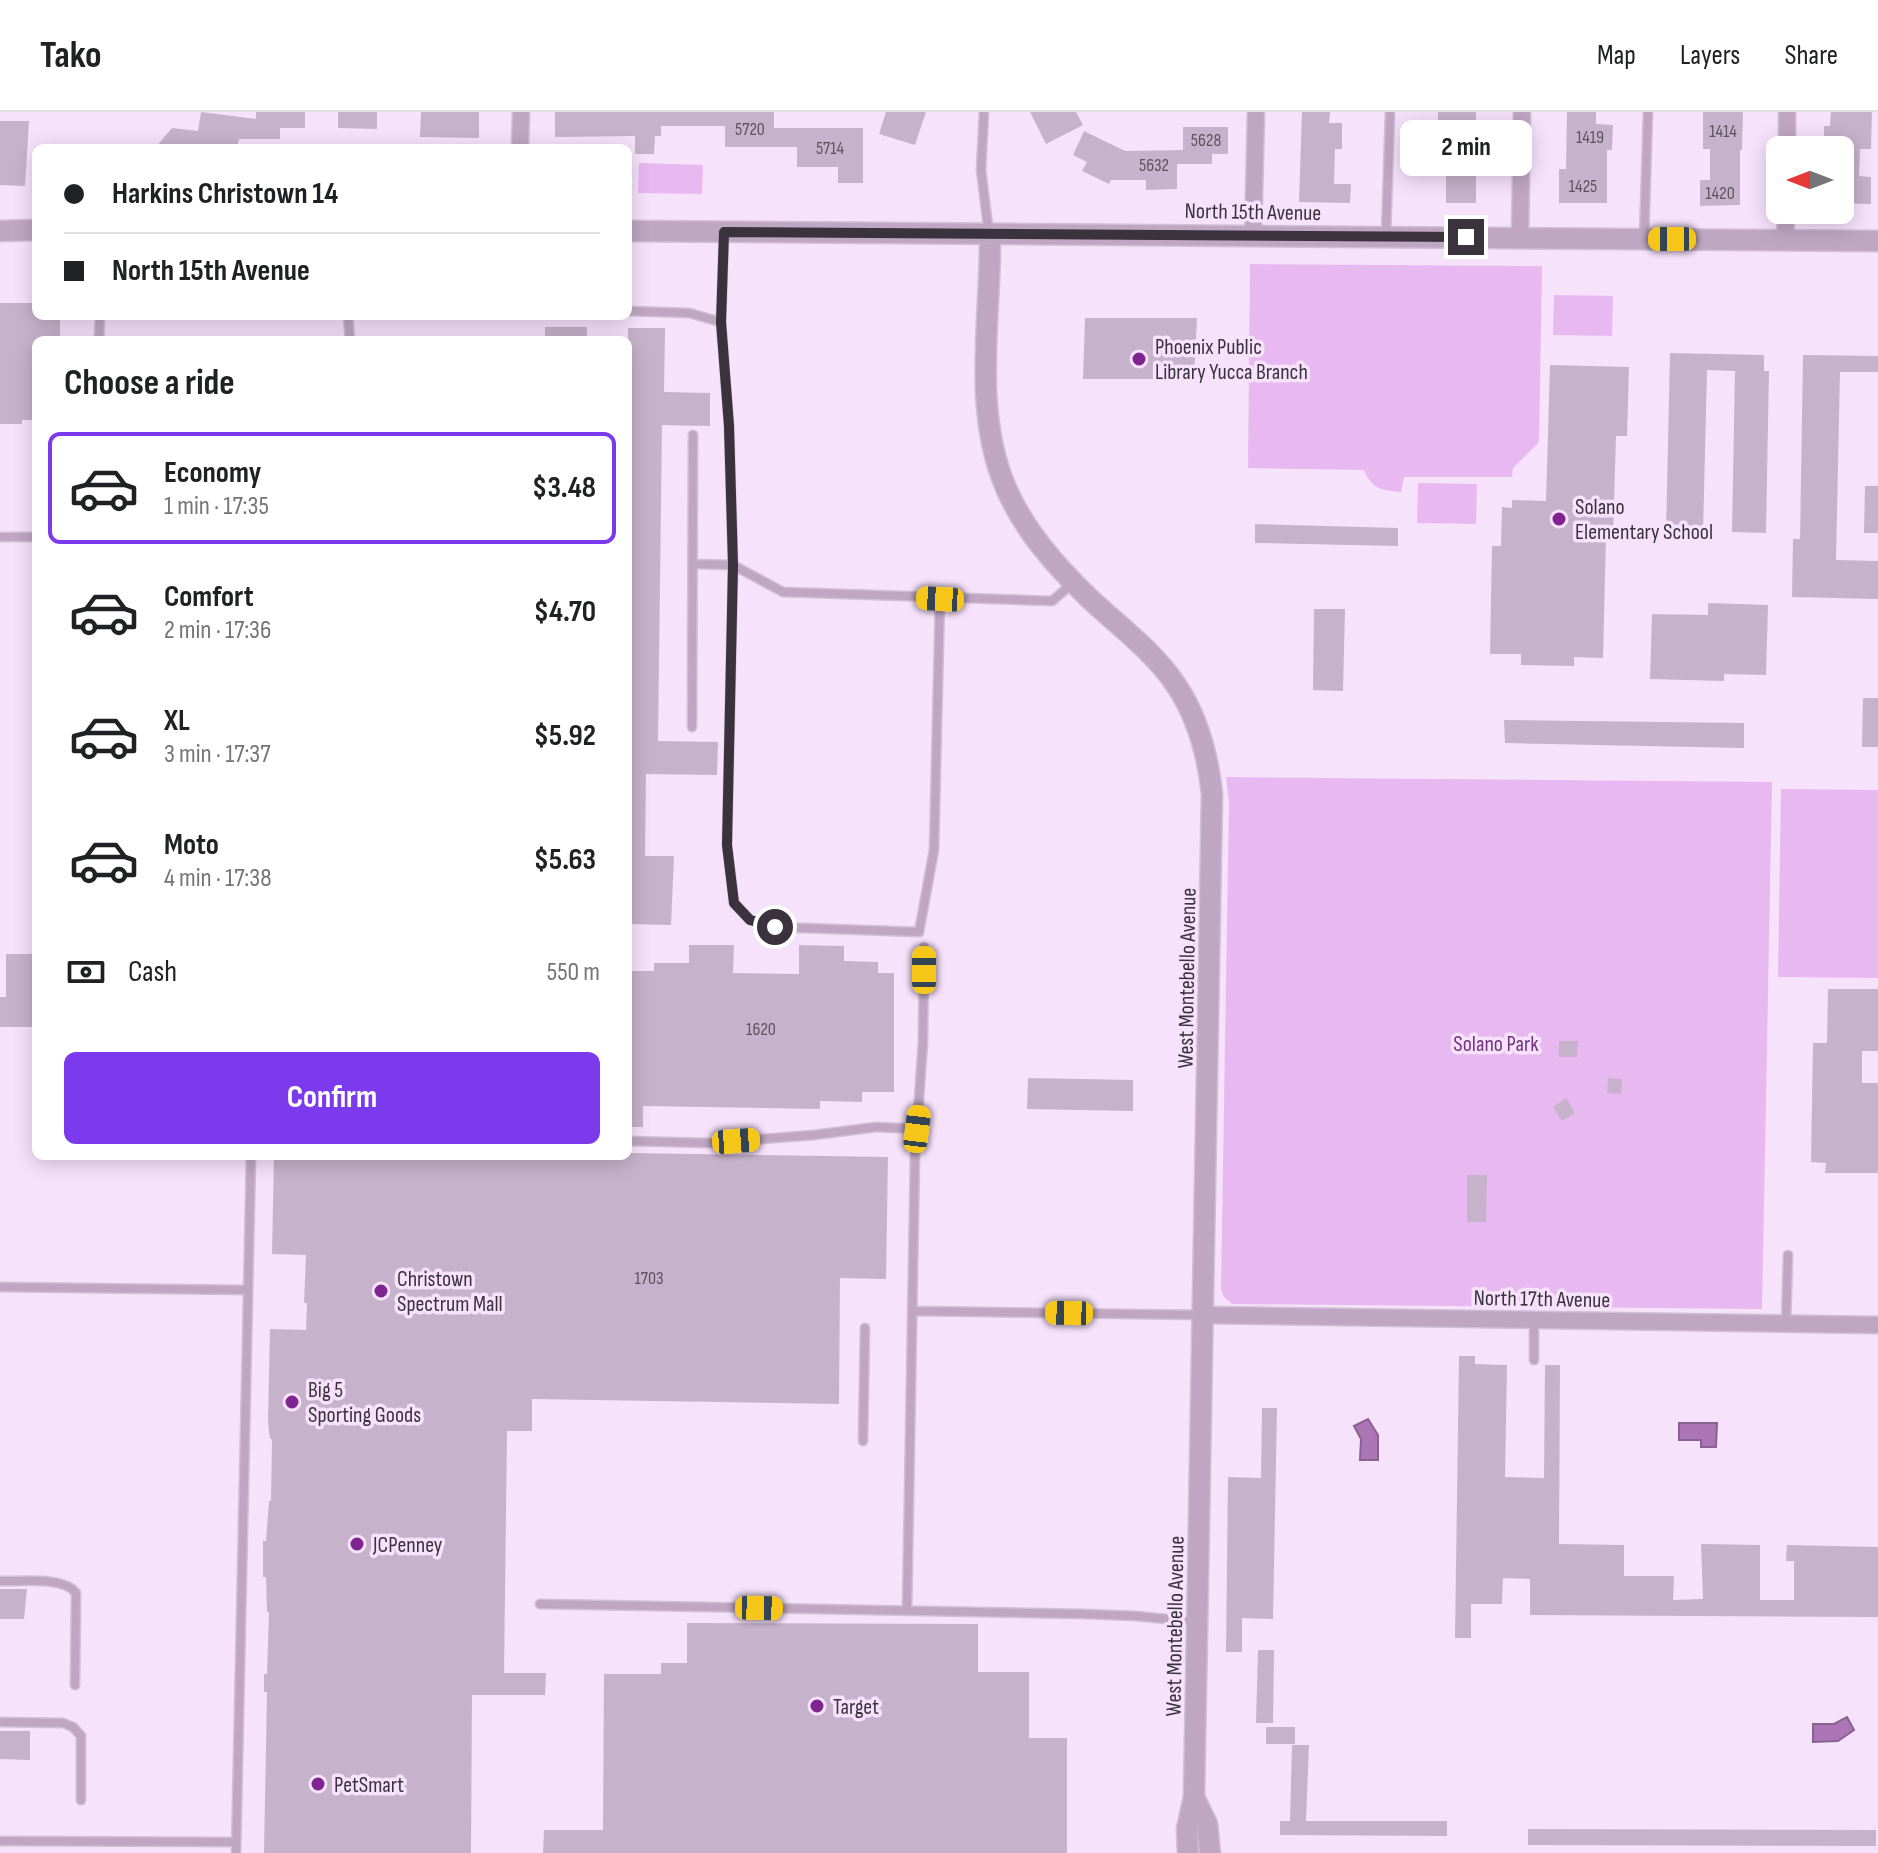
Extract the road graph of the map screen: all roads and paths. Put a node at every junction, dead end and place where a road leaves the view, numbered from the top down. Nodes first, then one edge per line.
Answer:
1 (521, 112) edge
2 (984, 112) edge
3 (1256, 112) edge
4 (1390, 112) edge
5 (1522, 112) edge
6 (1648, 112) edge
7 (1787, 112) edge
8 (1787, 136) edge
9 (520, 144) edge
10 (1786, 224) edge
11 (32, 230) edge
12 (0, 231) edge
13 (632, 231) edge
14 (724, 232) junction
15 (990, 235) junction
16 (1253, 236) junction
17 (1386, 236) junction
18 (1520, 238) junction
19 (1644, 239) junction
20 (1785, 239) junction
21 (1878, 241) edge
22 (632, 311) edge
23 (721, 322) junction
24 (693, 435) dead end
25 (0, 537) edge
26 (32, 537) edge
27 (693, 564) junction
28 (733, 565) junction
29 (1074, 582) junction
30 (940, 599) junction
31 (692, 727) dead end
32 (924, 947) dead end
33 (917, 1129) junction
34 (632, 1141) edge
35 (251, 1160) edge
36 (1788, 1255) dead end
37 (0, 1287) edge
38 (248, 1290) junction
39 (912, 1311) junction
40 (1204, 1315) junction
41 (1534, 1320) junction
42 (1786, 1324) junction
43 (1878, 1325) edge
44 (865, 1328) dead end
45 (1534, 1360) dead end
46 (863, 1441) dead end
47 (0, 1581) edge
48 (540, 1604) dead end
49 (907, 1610) junction
50 (1198, 1622) junction
51 (75, 1685) dead end
52 (0, 1722) edge
53 (1194, 1797) junction
54 (81, 1800) dead end
55 (0, 1841) edge
56 (123, 1842) junction
57 (236, 1842) junction
58 (123, 1853) edge
59 (236, 1853) edge
60 (1188, 1853) edge
61 (1210, 1853) edge

1 - 9 street
2 - 15 lane
3 - 16 street
4 - 17 lane
5 - 18 street
6 - 19 lane
7 - 8 street
10 - 20 street
11 - 12 street
13 - 14 street, North 15th Avenue
14 - 15 street, North 15th Avenue
14 - 23 lane
15 - 16 street, North 15th Avenue
15 - 29 street, West Montebello Avenue
16 - 17 street, North 15th Avenue
17 - 18 street, North 15th Avenue
18 - 19 street, North 15th Avenue
19 - 20 street, North 15th Avenue
20 - 21 street, North 15th Avenue
22 - 23 lane
23 - 28 lane
24 - 27 lane
25 - 26 lane
27 - 28 lane
27 - 31 lane
28 - 30 lane
28 - 30 lane
29 - 30 lane
29 - 40 street, West Montebello Avenue
32 - 33 lane
33 - 34 lane
33 - 39 lane
35 - 38 lane
36 - 42 lane
37 - 38 lane
38 - 57 lane
39 - 40 lane
39 - 49 lane
40 - 41 street, North 17th Avenue
40 - 50 street, West Montebello Avenue
41 - 42 street, North 17th Avenue
41 - 45 lane
42 - 43 street, North 17th Avenue
44 - 46 lane
47 - 51 lane
48 - 49 lane
49 - 50 lane
50 - 53 street, West Montebello Avenue
52 - 54 lane
53 - 60 street, West Montebello Avenue
53 - 61 street, West Montebello Avenue
55 - 56 lane
56 - 57 lane
56 - 58 lane
57 - 59 lane

